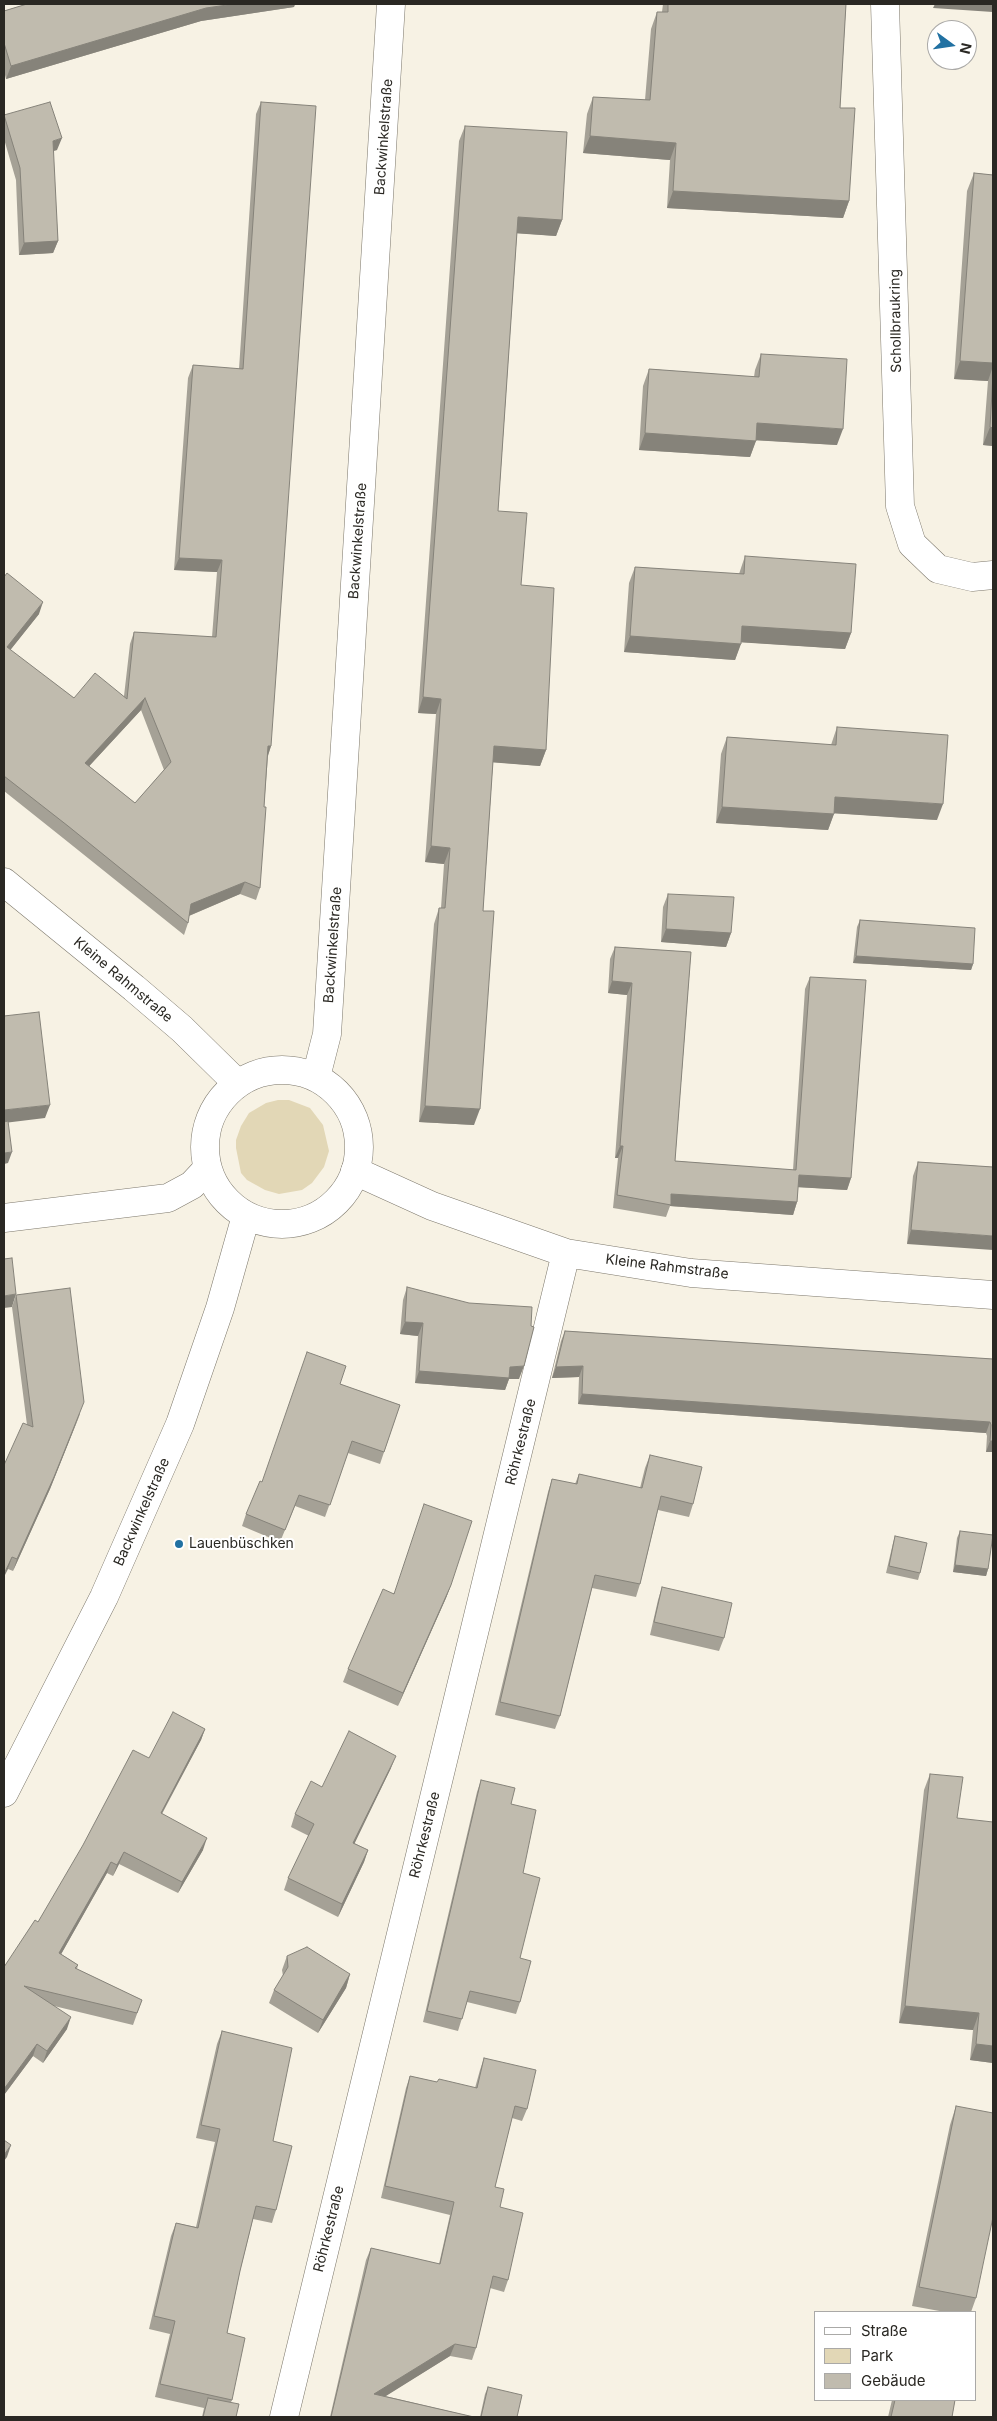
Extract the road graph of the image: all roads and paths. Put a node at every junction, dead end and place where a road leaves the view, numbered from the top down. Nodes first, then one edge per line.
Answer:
1 (391, 4) edge
2 (886, 4) edge
3 (993, 575) edge
4 (4, 882) edge
5 (316, 1077) junction
6 (237, 1083) junction
7 (207, 1169) junction
8 (355, 1171) junction
9 (246, 1216) junction
10 (4, 1218) edge
11 (566, 1253) junction
12 (993, 1295) edge
13 (4, 1793) edge
14 (284, 2417) edge

1 - 5 street, Backwinkelstraße
2 - 3 street, Schollbraukring
4 - 6 street, Kleine Rahmstraße
5 - 6 street
5 - 8 street
6 - 7 street
7 - 9 street
7 - 10 street
8 - 9 street
8 - 11 street, Kleine Rahmstraße
9 - 13 street, Backwinkelstraße
11 - 12 street, Kleine Rahmstraße
11 - 14 street, Röhrkestraße

